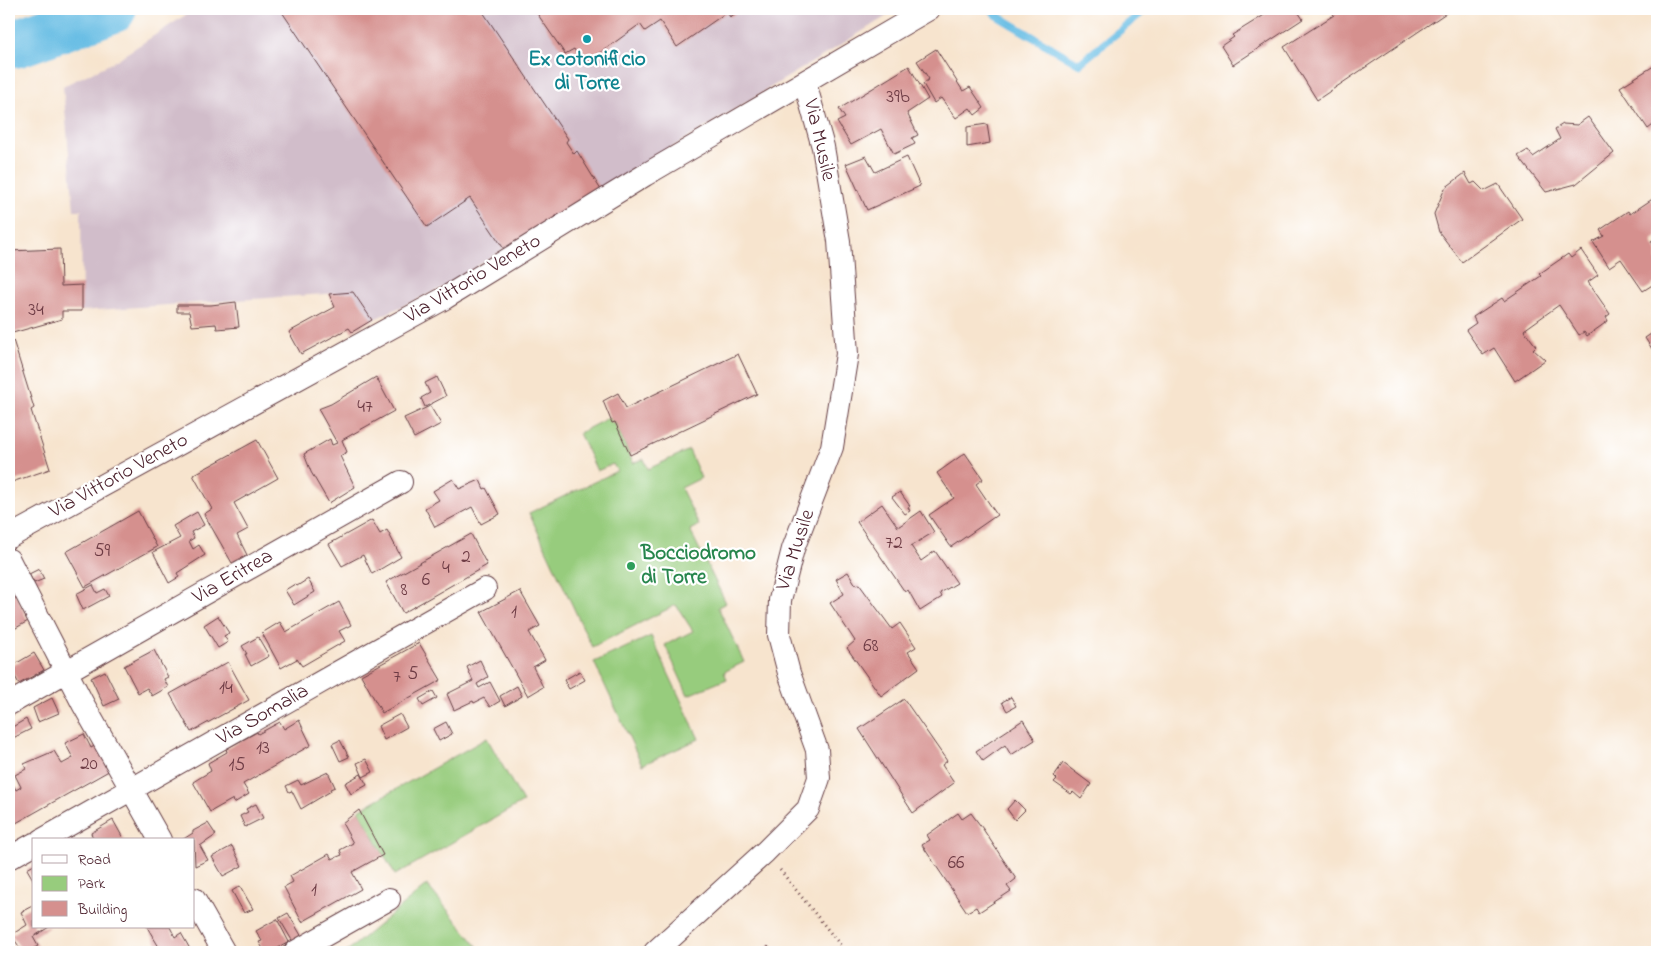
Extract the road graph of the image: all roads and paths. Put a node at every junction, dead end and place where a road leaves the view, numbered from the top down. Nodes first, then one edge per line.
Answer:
1 (929, 9) edge
2 (805, 83) junction
3 (400, 482) dead end
4 (9, 537) edge
5 (9, 560) edge
6 (485, 590) dead end
7 (66, 672) junction
8 (9, 704) edge
9 (131, 790) junction
10 (46, 838) edge
11 (159, 838) edge
12 (32, 845) edge
13 (765, 852) junction
14 (9, 858) edge
15 (389, 899) dead end
16 (195, 901) edge
17 (224, 952) edge
18 (295, 952) edge
19 (655, 952) edge
20 (846, 952) edge

1 - 2 street, Via Vittorio Veneto
2 - 4 street, Via Vittorio Veneto
2 - 13 street, Via Musile
3 - 7 street, Via Eritrea
5 - 7 street
6 - 9 street, Via Somalia
7 - 8 street, Via Eritrea
7 - 9 street
9 - 10 street, Via Somalia
9 - 11 street
12 - 14 street
13 - 19 street, Via Musile
13 - 20 path
15 - 18 street
16 - 17 street

